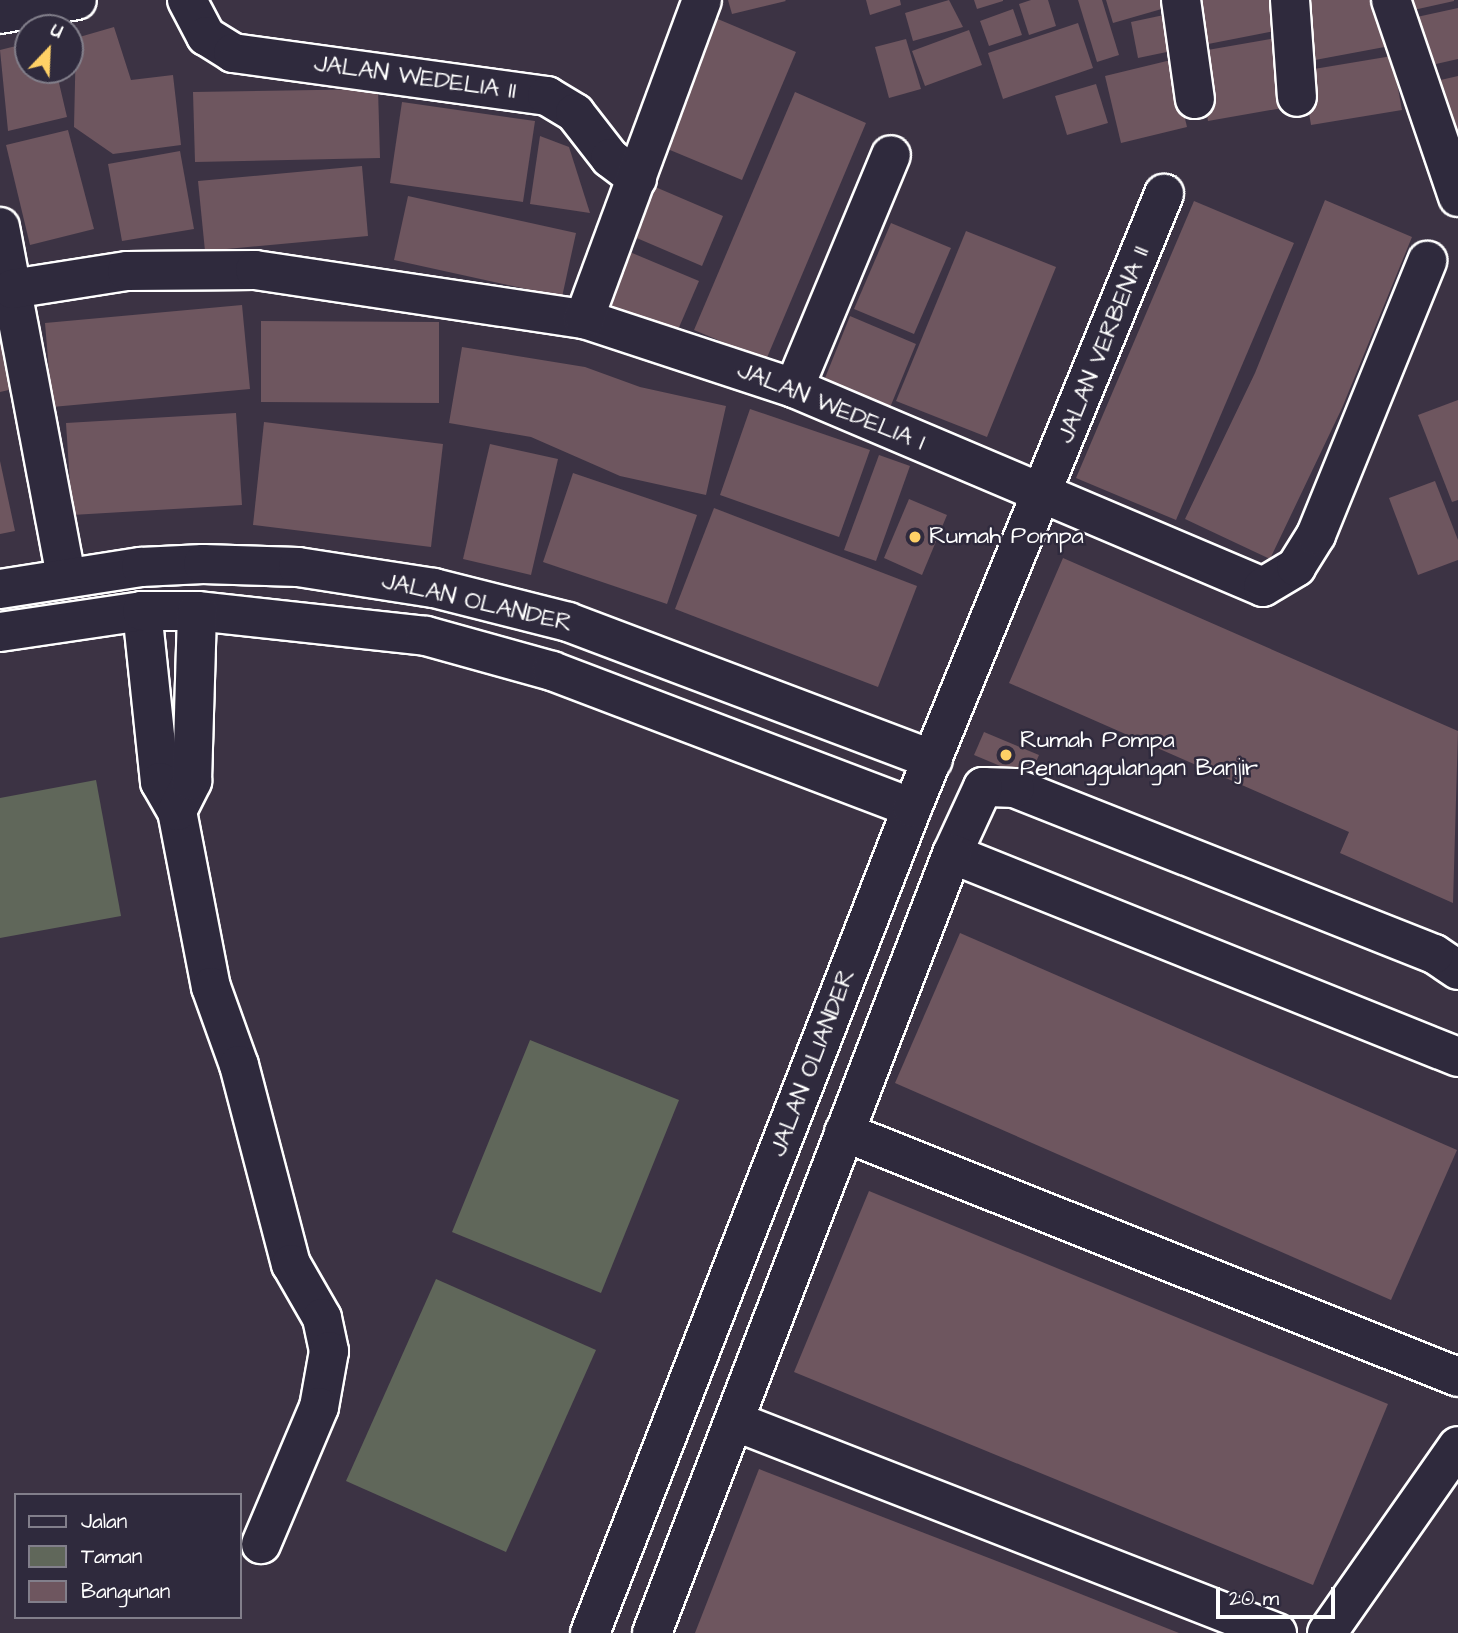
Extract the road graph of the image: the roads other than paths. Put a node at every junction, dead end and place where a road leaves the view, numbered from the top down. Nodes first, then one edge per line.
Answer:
1 (77, 0) edge
2 (187, 0) edge
3 (702, 0) edge
4 (1181, 0) edge
5 (1290, 0) edge
6 (1391, 0) edge
7 (0, 15) edge
8 (1297, 97) dead end
9 (1195, 99) dead end
10 (891, 155) dead end
11 (637, 178) junction
12 (1164, 194) dead end
13 (1458, 197) edge
14 (0, 227) edge
15 (1427, 261) dead end
16 (12, 289) junction
17 (584, 319) junction
18 (794, 388) junction
19 (1044, 495) junction
20 (66, 577) junction
21 (0, 589) edge
22 (142, 611) junction
23 (197, 611) junction
24 (0, 632) edge
25 (150, 701) junction
26 (196, 702) junction
27 (933, 760) junction
28 (912, 808) junction
29 (177, 811) junction
30 (952, 854) junction
31 (1458, 970) edge
32 (1458, 1056) edge
33 (844, 1132) junction
34 (1458, 1377) edge
35 (734, 1421) junction
36 (1458, 1446) edge
37 (261, 1544) dead end
38 (590, 1633) edge
39 (652, 1633) edge
40 (1278, 1633) edge
41 (1327, 1633) edge

1 - 7 street
2 - 11 street, JALAN WEDELIA II
3 - 11 street
4 - 9 street
5 - 8 street
6 - 13 street
10 - 18 street
11 - 17 street
12 - 19 street, JALAN VERBENA II
14 - 16 street
15 - 19 street, JALAN WEDELIA I
16 - 17 street, JALAN WEDELIA I
16 - 20 street
17 - 18 street, JALAN WEDELIA I
18 - 19 street, JALAN WEDELIA I
19 - 27 street, JALAN OLIANDER
20 - 21 street, JALAN OLANDER
20 - 27 street, JALAN OLANDER
22 - 23 street, JALAN OLANDER
22 - 24 street, JALAN OLANDER
22 - 25 street
23 - 26 street
23 - 28 street, JALAN OLANDER
25 - 26 street
25 - 29 street
26 - 29 street
27 - 28 street, JALAN OLIANDER
28 - 38 street, JALAN OLIANDER
29 - 37 street
30 - 31 street
30 - 32 street
30 - 33 street
33 - 34 street
33 - 35 street
35 - 39 street
35 - 40 street
36 - 41 street

